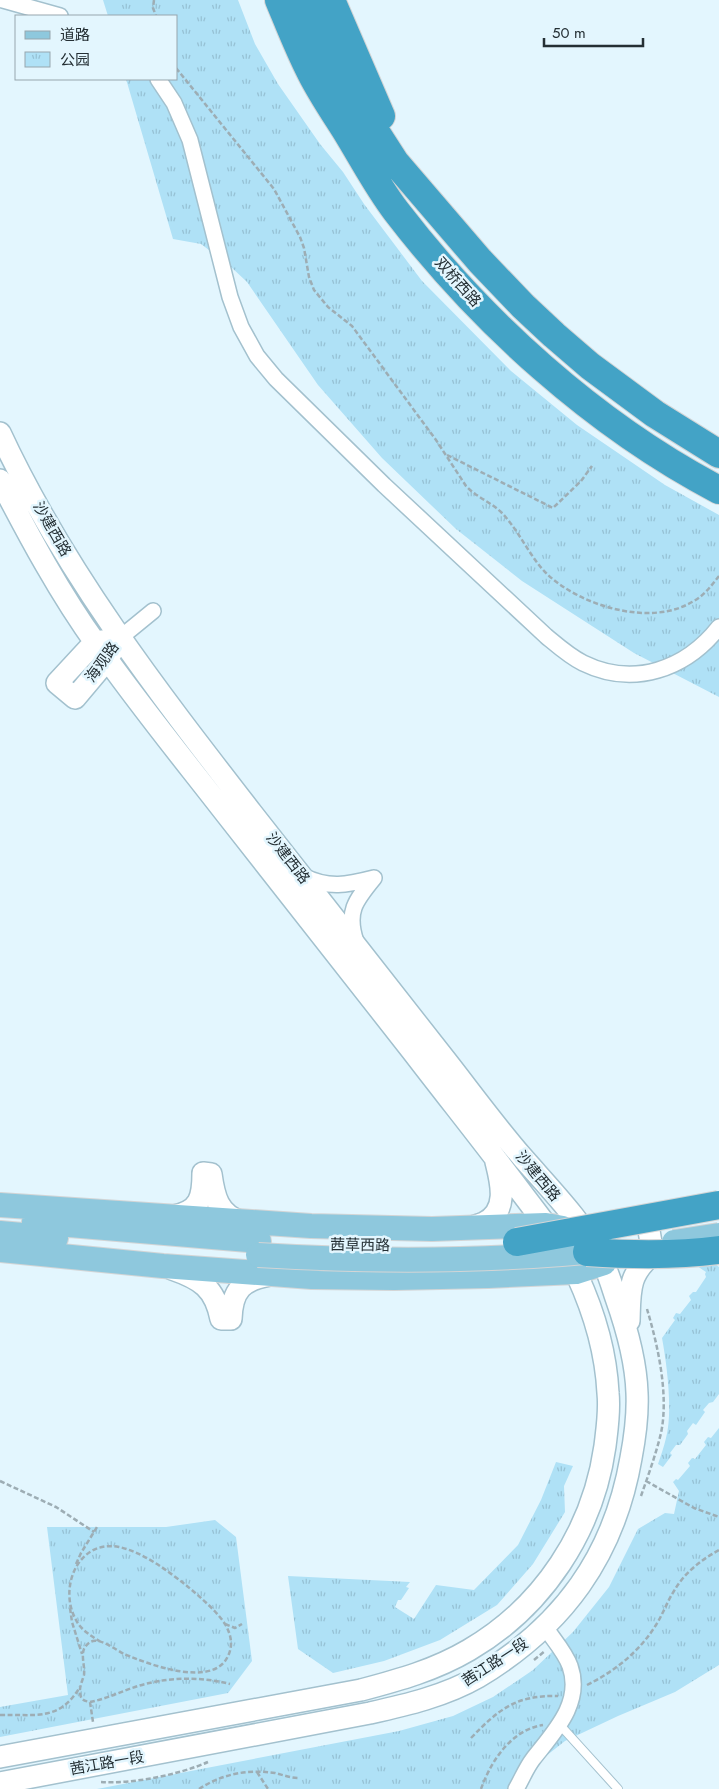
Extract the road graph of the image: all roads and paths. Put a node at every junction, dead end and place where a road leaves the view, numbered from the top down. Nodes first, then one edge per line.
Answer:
1 (3, 0) edge
2 (154, 0) edge
3 (260, 0) edge
4 (280, 0) edge
5 (304, 0) edge
6 (331, 0) edge
7 (56, 15) edge
8 (156, 15) edge
9 (178, 70) edge
10 (159, 80) edge
11 (457, 234) junction
12 (440, 262) junction
13 (0, 432) edge
14 (719, 454) edge
15 (446, 455) junction
16 (592, 466) dead end
17 (0, 480) edge
18 (719, 490) edge
19 (719, 576) edge
20 (153, 611) dead end
21 (719, 627) edge
22 (120, 638) junction
23 (95, 642) junction
24 (107, 660) junction
25 (300, 874) junction
26 (358, 948) junction
27 (495, 1157) junction
28 (0, 1198) edge
29 (0, 1204) edge
30 (719, 1205) edge
31 (68, 1208) junction
32 (719, 1214) edge
33 (174, 1216) junction
34 (0, 1218) edge
35 (719, 1220) edge
36 (242, 1222) junction
37 (546, 1225) junction
38 (648, 1225) junction
39 (468, 1228) junction
40 (432, 1229) junction
41 (0, 1233) edge
42 (719, 1236) edge
43 (517, 1242) junction
44 (719, 1244) edge
45 (259, 1248) junction
46 (0, 1250) edge
47 (719, 1250) edge
48 (654, 1254) junction
49 (589, 1255) junction
50 (163, 1266) junction
51 (273, 1275) junction
52 (434, 1278) junction
53 (645, 1304) dead end
54 (628, 1336) junction
55 (0, 1481) edge
56 (646, 1481) junction
57 (640, 1499) dead end
58 (719, 1517) edge
59 (97, 1527) dead end
60 (94, 1532) junction
61 (719, 1550) edge
62 (73, 1573) junction
63 (70, 1599) junction
64 (224, 1623) junction
65 (242, 1624) dead end
66 (550, 1635) junction
67 (101, 1642) junction
68 (83, 1658) junction
69 (528, 1665) dead end
70 (230, 1684) dead end
71 (80, 1687) junction
72 (572, 1692) junction
73 (90, 1702) junction
74 (0, 1714) edge
75 (93, 1722) dead end
76 (559, 1727) junction
77 (471, 1738) dead end
78 (0, 1757) edge
79 (212, 1760) dead end
80 (257, 1772) junction
81 (298, 1778) dead end
82 (99, 1782) dead end
83 (0, 1783) edge
84 (199, 1789) edge
85 (268, 1789) edge
86 (481, 1789) edge
87 (516, 1789) edge
88 (618, 1789) edge

1 - 7 street
2 - 8 path
3 - 12 highway
4 - 12 highway, 双桥西路
5 - 11 highway, 双桥西路
6 - 11 highway
9 - 15 path
10 - 21 street
11 - 14 highway, 双桥西路
12 - 18 highway, 双桥西路
13 - 22 main road, 沙建西路
15 - 16 path
15 - 19 path
17 - 23 main road, 沙建西路
20 - 22 street
22 - 23 main road, 海观路
22 - 24 main road, 海观路
22 - 25 main road, 沙建西路
23 - 24 main road, 沙建西路
23 - 24 main road, 海观路
24 - 27 main road, 沙建西路
25 - 26 main road, 沙建西路
25 - 26 street
26 - 49 main road, 沙建西路
27 - 37 main road, 沙建西路
27 - 39 main road
28 - 31 main road
29 - 31 main road
30 - 43 highway, bridge
31 - 33 main road
32 - 38 main road
33 - 36 main road
33 - 36 main road
34 - 45 main road, 茜草西路
35 - 43 main road, 茜草西路, bridge
36 - 40 main road
37 - 39 main road
37 - 49 main road
37 - 49 main road, 沙建西路
38 - 48 main road
38 - 49 main road
39 - 40 main road
40 - 52 main road
41 - 45 main road, 茜草西路
42 - 49 main road, 茜草西路, bridge
43 - 45 main road, 茜草西路
44 - 48 main road
45 - 49 main road, 茜草西路, bridge
46 - 50 main road
47 - 49 highway, bridge
48 - 49 main road
48 - 54 main road
49 - 52 main road
49 - 54 main road, 茜江路一段
49 - 78 main road, 茜江路一段
50 - 51 main road
50 - 51 main road
51 - 52 main road
53 - 56 path
54 - 66 main road, 茜江路一段
55 - 60 path
56 - 57 path
56 - 58 path
59 - 60 path
60 - 62 path
61 - 72 path
62 - 63 path
62 - 64 path
63 - 67 path
63 - 68 path
64 - 65 path
64 - 67 path
66 - 69 path
66 - 72 street
66 - 83 main road, 茜江路一段
67 - 68 path
68 - 71 path
70 - 73 path
71 - 73 path
71 - 74 path
72 - 76 street
72 - 77 path
73 - 75 path
76 - 86 path
76 - 87 street
76 - 88 lane
79 - 82 path
80 - 81 path
80 - 84 path
80 - 85 path

